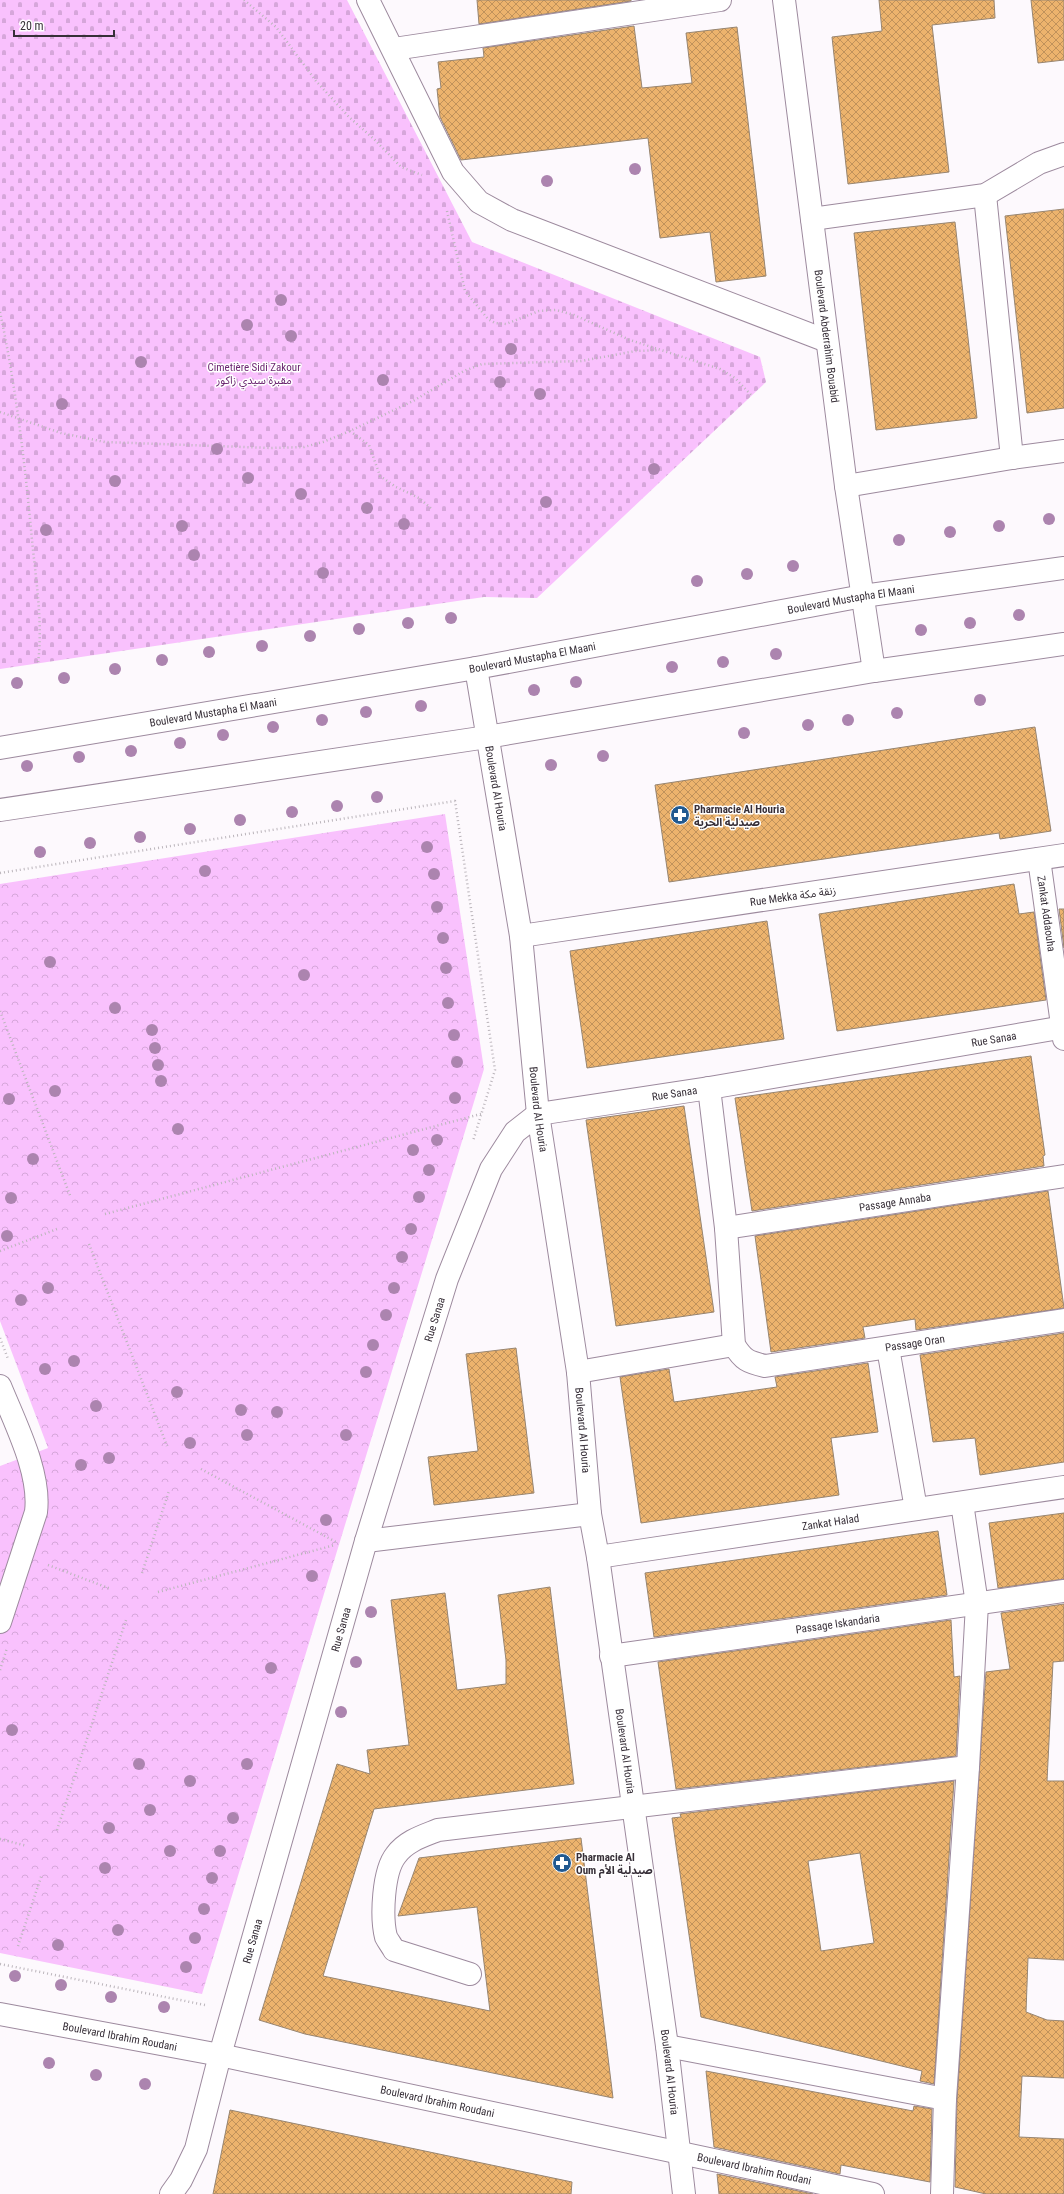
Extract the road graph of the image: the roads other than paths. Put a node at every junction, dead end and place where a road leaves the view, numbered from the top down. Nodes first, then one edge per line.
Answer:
1 (368, 0) edge
2 (720, 0) edge
3 (784, 0) edge
4 (394, 49) junction
5 (1064, 154) edge
6 (985, 196) junction
7 (812, 219) junction
8 (828, 341) junction
9 (1064, 451) edge
10 (1012, 458) junction
11 (846, 486) junction
12 (1064, 568) edge
13 (863, 596) junction
14 (1064, 644) edge
15 (476, 668) junction
16 (874, 671) junction
17 (487, 738) junction
18 (0, 748) edge
19 (0, 810) edge
20 (1064, 855) edge
21 (1039, 859) junction
22 (522, 936) junction
23 (1064, 1031) edge
24 (709, 1088) junction
25 (538, 1114) junction
26 (1064, 1176) edge
27 (726, 1228) junction
28 (1064, 1320) edge
29 (734, 1345) junction
30 (888, 1348) junction
31 (578, 1372) junction
32 (0, 1386) edge
33 (8, 1432) edge
34 (1064, 1488) edge
35 (962, 1503) junction
36 (916, 1509) junction
37 (590, 1514) junction
38 (366, 1541) junction
39 (598, 1556) junction
40 (1064, 1591) edge
41 (977, 1604) junction
42 (0, 1622) edge
43 (611, 1656) junction
44 (968, 1767) junction
45 (633, 1806) junction
46 (470, 1974) dead end
47 (0, 2014) edge
48 (667, 2046) junction
49 (220, 2056) junction
50 (945, 2098) junction
51 (679, 2153) junction
52 (170, 2194) edge
53 (684, 2194) edge
54 (873, 2194) edge
55 (942, 2194) edge

1 - 4 street
2 - 4 street
3 - 7 street, Boulevard Abderrahim Bouabid
4 - 8 street
5 - 6 street
6 - 7 street
6 - 10 street
7 - 8 street, Boulevard Abderrahim Bouabid
8 - 11 street, Boulevard Abderrahim Bouabid
9 - 10 street
10 - 11 street
11 - 13 street, Boulevard Abderrahim Bouabid
12 - 13 street, Boulevard Mustapha El Maani
13 - 15 street, Boulevard Mustapha El Maani
13 - 16 street, Boulevard Abderrahim Bouabid
14 - 16 street
15 - 17 street, Boulevard Al Houria
15 - 18 street, Boulevard Mustapha El Maani
16 - 17 street
17 - 19 street
17 - 22 street, Boulevard Al Houria
20 - 21 street, Rue Mekka زنقة مكة
21 - 22 street, Rue Mekka زنقة مكة
21 - 23 street, Zankat Addaouha
22 - 25 street, Boulevard Al Houria
23 - 24 street, Rue Sanaa
24 - 25 street, Rue Sanaa
24 - 27 street
25 - 31 street, Boulevard Al Houria
25 - 38 street, Rue Sanaa
26 - 27 street, Passage Annaba
27 - 29 street
28 - 30 street, Passage Oran
29 - 30 street, Passage Oran
29 - 31 street
30 - 36 street
31 - 37 street, Boulevard Al Houria
32 - 33 street
33 - 42 street
34 - 35 street, Zankat Halad
35 - 36 street, Zankat Halad
35 - 41 street
36 - 39 street, Zankat Halad
37 - 38 street
37 - 39 street, Boulevard Al Houria
38 - 49 street, Rue Sanaa
39 - 43 street, Boulevard Al Houria
40 - 41 street, Passage Iskandaria
41 - 43 street, Passage Iskandaria
41 - 44 street
43 - 45 street, Boulevard Al Houria
44 - 45 street
44 - 50 street
45 - 46 street
45 - 48 street, Boulevard Al Houria
47 - 49 street, Boulevard Ibrahim Roudani
48 - 50 street
48 - 51 street, Boulevard Al Houria
49 - 51 street, Boulevard Ibrahim Roudani
49 - 52 street, Rue Sanaa
50 - 55 street
51 - 53 street, Boulevard Al Houria
51 - 54 street, Boulevard Ibrahim Roudani

